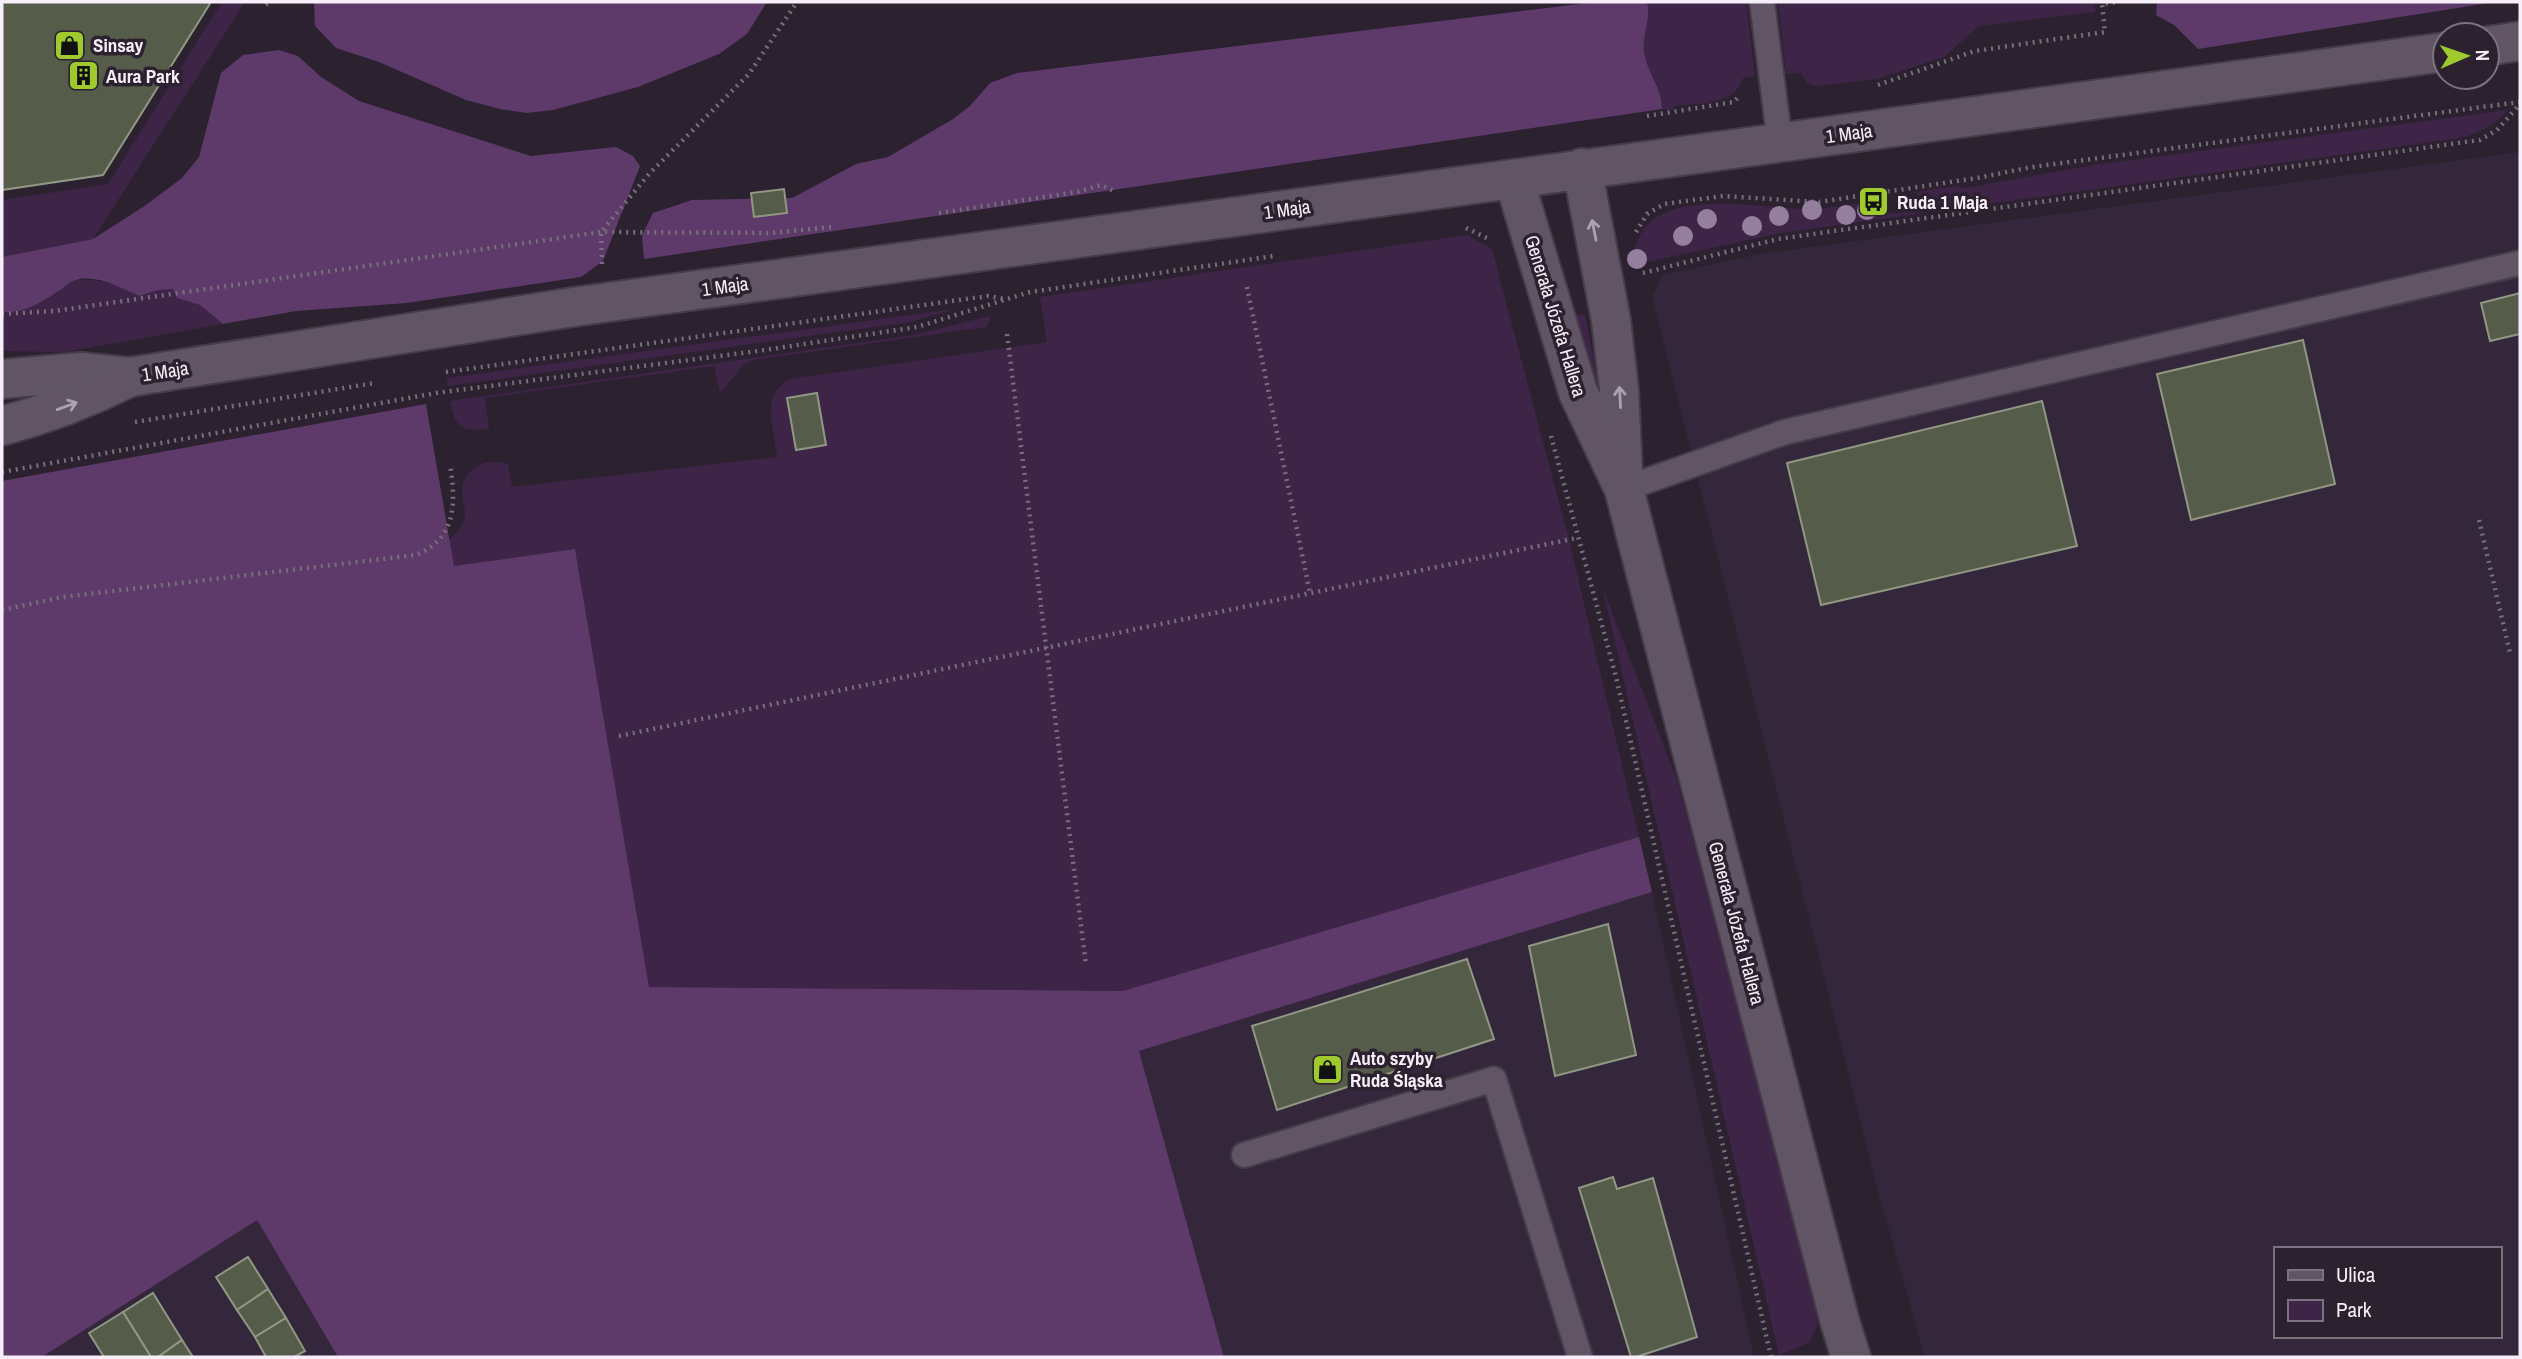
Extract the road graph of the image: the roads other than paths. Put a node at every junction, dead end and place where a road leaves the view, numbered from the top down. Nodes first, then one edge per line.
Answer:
1 (1762, 2) edge
2 (2520, 41) edge
3 (2501, 44) edge
4 (2431, 54) edge
5 (1780, 143) junction
6 (1582, 168) junction
7 (1514, 179) junction
8 (2520, 263) edge
9 (130, 377) junction
10 (2, 379) edge
11 (2, 426) edge
12 (1624, 489) junction
13 (1244, 1155) dead end
14 (1580, 1357) edge
15 (1851, 1357) edge

1 - 5 lane
2 - 3 street
4 - 5 street, 1 Maja
5 - 6 street, 1 Maja
6 - 7 street, 1 Maja
12 -> 6 street, Generała Józefa Hallera
7 - 9 street, 1 Maja
7 - 12 street, Generała Józefa Hallera
8 - 12 lane
9 - 10 street, 1 Maja
11 -> 9 street, 1 Maja
12 - 15 street, Generała Józefa Hallera
13 - 14 lane

